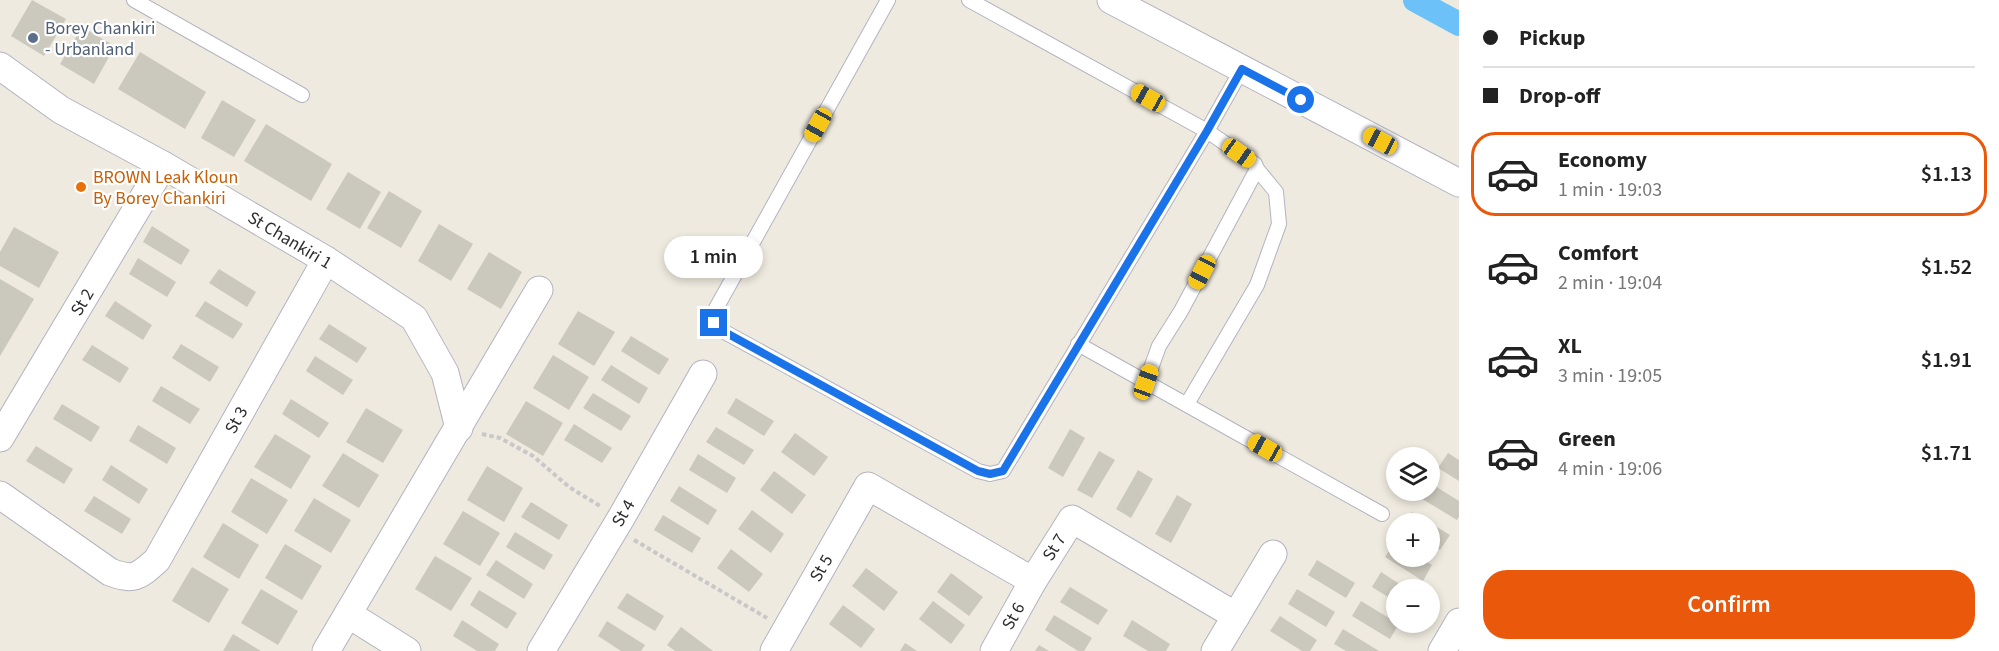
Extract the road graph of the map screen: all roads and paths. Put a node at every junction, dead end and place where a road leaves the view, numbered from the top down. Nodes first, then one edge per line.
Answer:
1 (134, 0) edge
2 (888, 0) edge
3 (969, 0) edge
4 (1111, 0) edge
5 (0, 66) edge
6 (1242, 69) junction
7 (302, 95) dead end
8 (1207, 131) junction
9 (163, 165) junction
10 (1257, 169) junction
11 (1459, 183) edge
12 (326, 260) junction
13 (539, 290) dead end
14 (1078, 344) junction
15 (703, 375) dead end
16 (1146, 382) junction
17 (1187, 405) junction
18 (459, 428) junction
19 (0, 438) edge
20 (868, 486) joint
21 (0, 495) edge
22 (1383, 514) dead end
23 (617, 524) junction
24 (1273, 554) dead end
25 (1033, 581) junction
26 (348, 614) junction
27 (1236, 615) junction
28 (1459, 622) edge
29 (780, 640) edge
30 (326, 651) edge
31 (407, 651) edge
32 (542, 651) edge
33 (994, 651) edge
34 (1215, 651) edge
35 (1442, 651) edge

1 - 7 lane
2 - 14 lane
3 - 8 lane
4 - 6 street
5 - 9 street, St Chankiri 1
6 - 8 lane
6 - 11 street
8 - 10 lane
8 - 14 lane
9 - 12 street, St Chankiri 1
9 - 19 street, St 2
10 - 16 lane
10 - 17 lane
12 - 18 street, St Chankiri 1
12 - 21 street, St 3
13 - 18 street
14 - 16 lane
15 - 23 street, St 4
16 - 17 lane
17 - 22 lane
18 - 23 path
18 - 26 street
20 - 25 street, St 7
20 - 29 street, St 5
23 - 29 path
23 - 32 street, St 4
24 - 27 street
25 - 27 street, St 7
25 - 33 street, St 6
26 - 30 street
26 - 31 street
27 - 34 street
28 - 35 street

